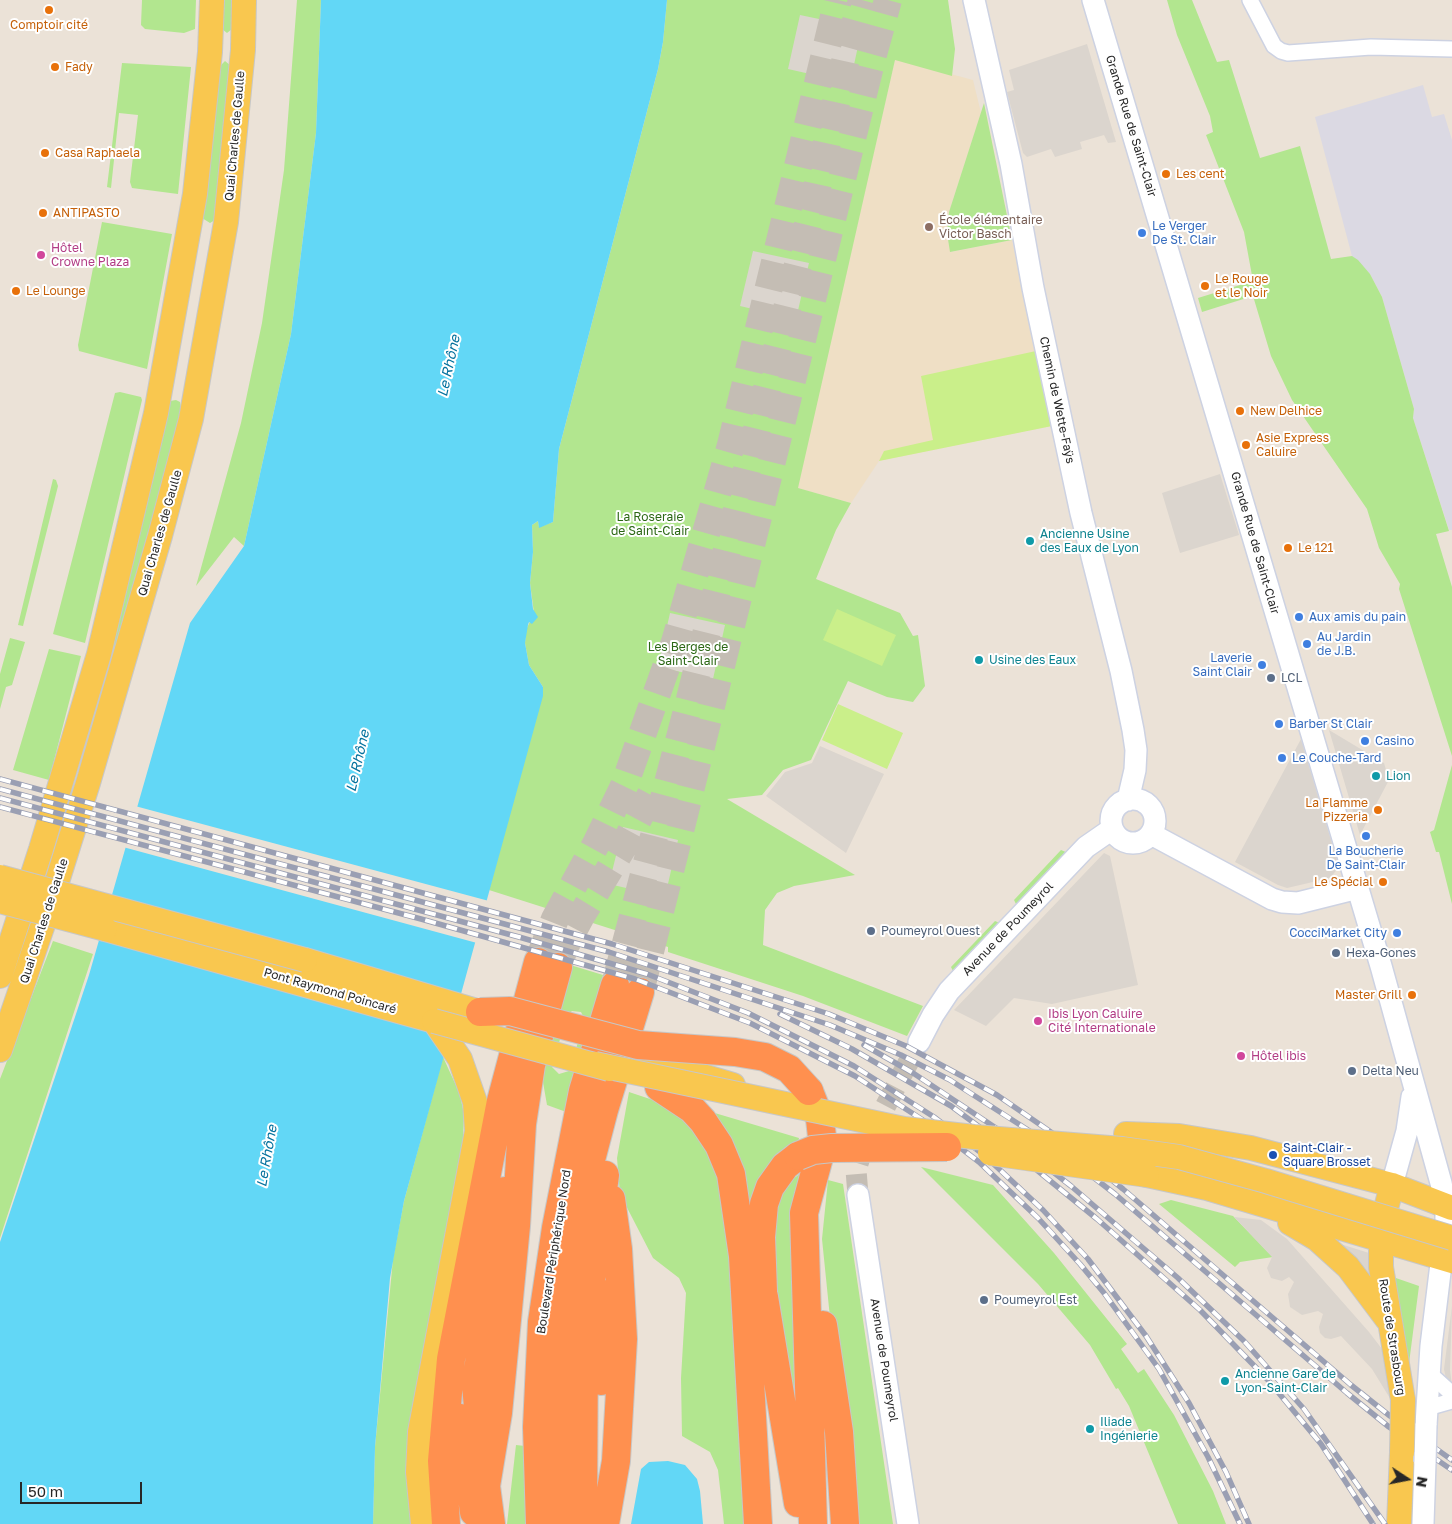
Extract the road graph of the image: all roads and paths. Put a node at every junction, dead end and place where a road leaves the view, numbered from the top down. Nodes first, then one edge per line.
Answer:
1 (212, 0) edge
2 (244, 0) edge
3 (974, 0) edge
4 (1093, 0) edge
5 (1250, 0) edge
6 (1452, 50) edge
7 (1128, 800) junction
8 (1112, 829) junction
9 (1151, 834) junction
10 (0, 877) edge
11 (1358, 888) junction
12 (0, 901) edge
13 (0, 976) edge
14 (480, 1012) junction
15 (434, 1021) junction
16 (919, 1042) tunnel mouth
17 (0, 1050) edge
18 (635, 1053) junction
19 (595, 1064) junction
20 (698, 1073) junction
21 (530, 1078) junction
22 (659, 1087) junction
23 (1414, 1087) junction
24 (810, 1101) junction
25 (947, 1147) junction
26 (606, 1168) junction
27 (814, 1179) junction
28 (1392, 1185) junction
29 (858, 1196) tunnel mouth
30 (1246, 1200) junction
31 (1449, 1207) edge
32 (1380, 1240) junction
33 (1449, 1252) edge
34 (764, 1297) junction
35 (463, 1304) junction
36 (1393, 1330) junction
37 (1429, 1373) junction
38 (1452, 1394) edge
39 (1452, 1401) edge
40 (1426, 1416) junction
41 (478, 1485) junction
42 (1399, 1520) edge
43 (424, 1524) edge
44 (446, 1524) edge
45 (470, 1524) edge
46 (476, 1524) edge
47 (491, 1524) edge
48 (497, 1524) edge
49 (540, 1524) edge
50 (562, 1524) edge
51 (582, 1524) edge
52 (595, 1524) edge
53 (599, 1524) edge
54 (605, 1524) edge
55 (758, 1524) edge
56 (777, 1524) edge
57 (801, 1524) edge
58 (813, 1524) edge
59 (844, 1524) edge
60 (908, 1524) edge
61 (1423, 1524) edge

1 - 13 main road, Quai Charles de Gaulle
2 - 17 main road, Quai Charles de Gaulle
3 - 7 main road, Chemin de Wette-Faÿs
4 - 11 main road, Grande Rue de Saint-Clair
5 - 6 street
7 - 8 main road
7 - 9 main road
8 - 9 main road
8 - 16 main road, Avenue de Poumeyrol
9 - 11 main road
10 - 14 main road, Pont Raymond Poincaré, bridge
11 - 23 main road, Grande Rue de Saint-Clair
12 - 15 main road, Pont Raymond Poincaré, bridge
14 - 18 main road, Pont Raymond Poincaré
14 - 24 highway, bridge
15 - 19 main road, Pont Raymond Poincaré, bridge
15 - 43 main road
18 - 20 main road, Pont Raymond Poincaré
18 - 26 highway
18 - 49 highway, Boulevard Périphérique Nord
18 - 50 highway, Boulevard Périphérique Nord
19 - 22 main road, Pont Raymond Poincaré, bridge
19 - 24 main road, bridge
20 - 24 main road, bridge
20 - 28 main road
21 - 35 highway
21 - 41 highway
21 - 48 highway
22 - 25 main road, Pont Raymond Poincaré, bridge
22 - 55 highway
23 - 28 main road, Grande Rue de Saint-Clair
23 - 31 main road, Grande Rue de Saint-Clair
24 - 27 highway
24 - 33 main road, bridge
25 - 30 main road, Pont Raymond Poincaré, bridge
25 - 34 highway, bridge
26 - 51 highway
26 - 52 highway
26 - 53 highway
26 - 54 highway
27 - 58 highway
27 - 59 highway
28 - 31 main road
28 - 32 main road, Route de Strasbourg
29 - 60 main road, Avenue de Poumeyrol
30 - 32 main road
30 - 36 main road
31 - 33 main road, Grande Rue de Saint-Clair
32 - 33 main road
32 - 36 main road, Route de Strasbourg
33 - 37 main road
34 - 56 highway
34 - 57 highway
35 - 41 highway
35 - 44 highway
36 - 42 main road, Route de Strasbourg, bridge
37 - 38 street
37 - 40 main road
39 - 40 street
40 - 61 main road, bridge
41 - 45 main road
41 - 46 highway
41 - 47 highway

